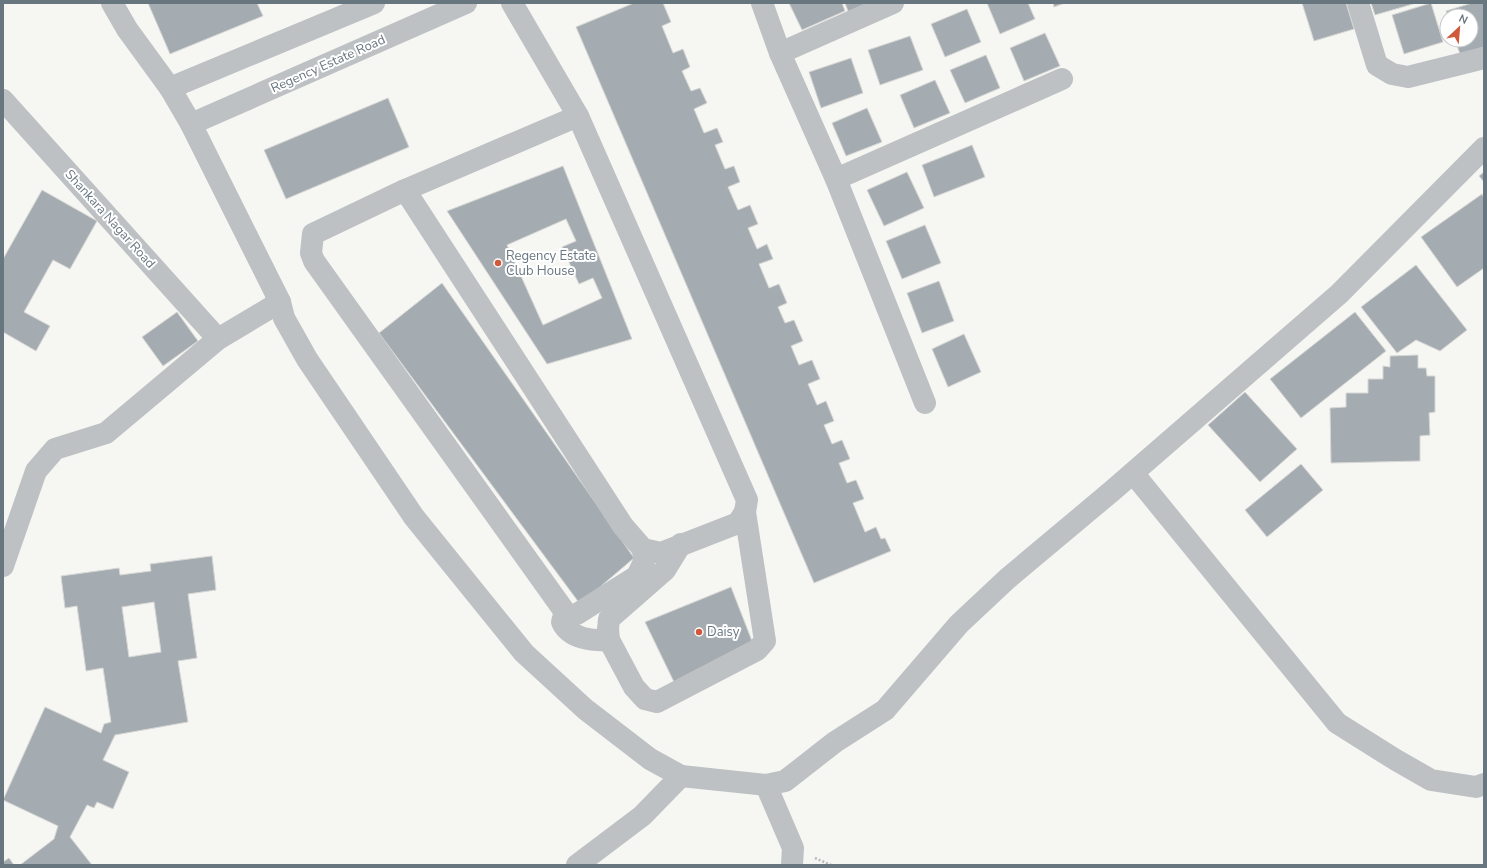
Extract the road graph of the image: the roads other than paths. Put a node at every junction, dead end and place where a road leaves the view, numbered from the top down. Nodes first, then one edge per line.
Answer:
1 (112, 3) edge
2 (374, 3) edge
3 (466, 3) edge
4 (512, 3) edge
5 (762, 3) edge
6 (893, 3) edge
7 (1358, 3) edge
8 (780, 53) junction
9 (1484, 58) edge
10 (1062, 79) dead end
11 (170, 88) junction
12 (4, 104) edge
13 (578, 116) junction
14 (191, 124) junction
15 (1484, 148) edge
16 (836, 179) junction
17 (406, 190) junction
18 (280, 302) junction
19 (218, 339) junction
20 (925, 403) dead end
21 (1133, 473) junction
22 (745, 512) junction
23 (681, 544) junction
24 (643, 549) junction
25 (3, 566) edge
26 (565, 612) junction
27 (609, 640) junction
28 (681, 776) junction
29 (1484, 784) edge
30 (766, 786) junction
31 (577, 865) edge
32 (792, 865) edge

1 - 11 street
2 - 11 street
3 - 14 street, Regency Estate Road
4 - 13 street
5 - 8 street
6 - 8 street
7 - 9 street
8 - 16 street
10 - 16 street
11 - 14 street
12 - 19 street, Shankara Nagar Road
13 - 17 street
13 - 22 street
14 - 18 street
15 - 21 street
16 - 20 street
17 - 24 street
17 - 26 street
18 - 19 street
18 - 28 street
19 - 25 street
21 - 29 street
21 - 30 street
22 - 23 street
22 - 27 street
23 - 24 street
23 - 27 street
24 - 26 street
26 - 27 street
28 - 30 street
28 - 31 street
30 - 32 street

